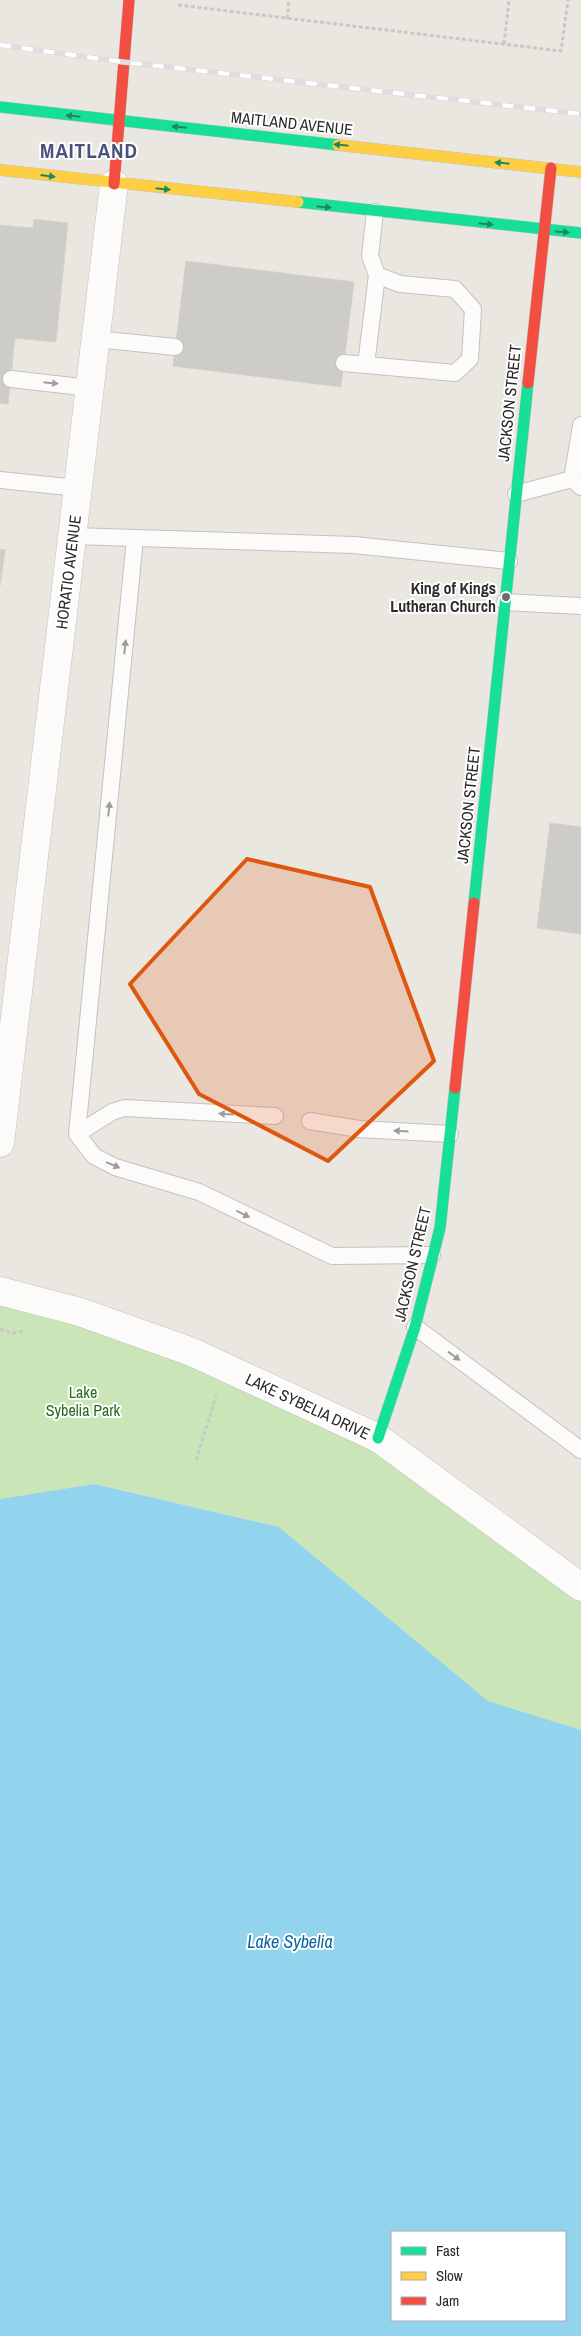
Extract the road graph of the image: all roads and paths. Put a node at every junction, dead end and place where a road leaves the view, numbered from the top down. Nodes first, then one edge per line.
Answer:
1 (130, 0) edge
2 (289, 0) edge
3 (509, 0) edge
4 (568, 0) edge
5 (178, 5) dead end
6 (287, 19) junction
7 (504, 44) junction
8 (0, 107) edge
9 (121, 122) junction
10 (551, 168) junction
11 (0, 170) edge
12 (581, 172) edge
13 (114, 184) junction
14 (375, 212) junction
15 (543, 230) junction
16 (581, 233) edge
17 (377, 274) junction
18 (96, 339) junction
19 (175, 347) dead end
20 (344, 363) dead end
21 (366, 365) junction
22 (11, 379) dead end
23 (90, 388) junction
24 (581, 425) edge
25 (0, 480) edge
26 (577, 483) edge
27 (78, 488) junction
28 (516, 494) junction
29 (73, 536) junction
30 (135, 538) junction
31 (509, 561) junction
32 (505, 602) junction
33 (581, 606) edge
34 (275, 1116) dead end
35 (310, 1121) dead end
36 (77, 1134) junction
37 (450, 1134) junction
38 (0, 1143) edge
39 (432, 1255) junction
40 (0, 1291) edge
41 (415, 1327) junction
42 (0, 1329) edge
43 (27, 1330) dead end
44 (217, 1390) dead end
45 (378, 1438) junction
46 (581, 1450) edge
47 (196, 1460) dead end
48 (581, 1587) edge

1 - 9 street, HORATIO AVENUE
2 - 6 path
3 - 7 path
4 - 7 path
5 - 6 path
6 - 7 path
9 -> 8 street, MAITLAND AVENUE
10 -> 9 street, MAITLAND AVENUE
9 - 13 street, HORATIO AVENUE
10 - 12 street, MAITLAND AVENUE
10 - 15 street, JACKSON STREET
11 -> 13 street
13 -> 14 street
13 - 18 street, HORATIO AVENUE
14 -> 15 street
14 - 17 lane
15 -> 16 street
15 - 28 street, JACKSON STREET
17 - 21 lane
17 - 21 lane
18 - 19 lane
18 - 23 street, HORATIO AVENUE
20 - 21 lane
22 -> 23 lane
23 - 27 street, HORATIO AVENUE
24 - 26 lane
25 - 27 lane
26 - 28 lane
27 - 29 street, HORATIO AVENUE
28 - 31 street, JACKSON STREET
29 - 30 lane
29 - 38 street, HORATIO AVENUE
30 - 31 lane
36 -> 30 lane
31 - 32 street, JACKSON STREET
32 - 33 lane
32 - 37 street, JACKSON STREET
34 -> 36 lane
37 -> 35 lane
36 -> 39 lane
37 - 39 street, JACKSON STREET
39 - 41 street, JACKSON STREET
40 - 45 street, LAKE SYBELIA DRIVE
41 - 45 street, JACKSON STREET
41 -> 46 lane
42 - 43 path
44 - 47 path
45 - 48 street, LAKE SYBELIA DRIVE

